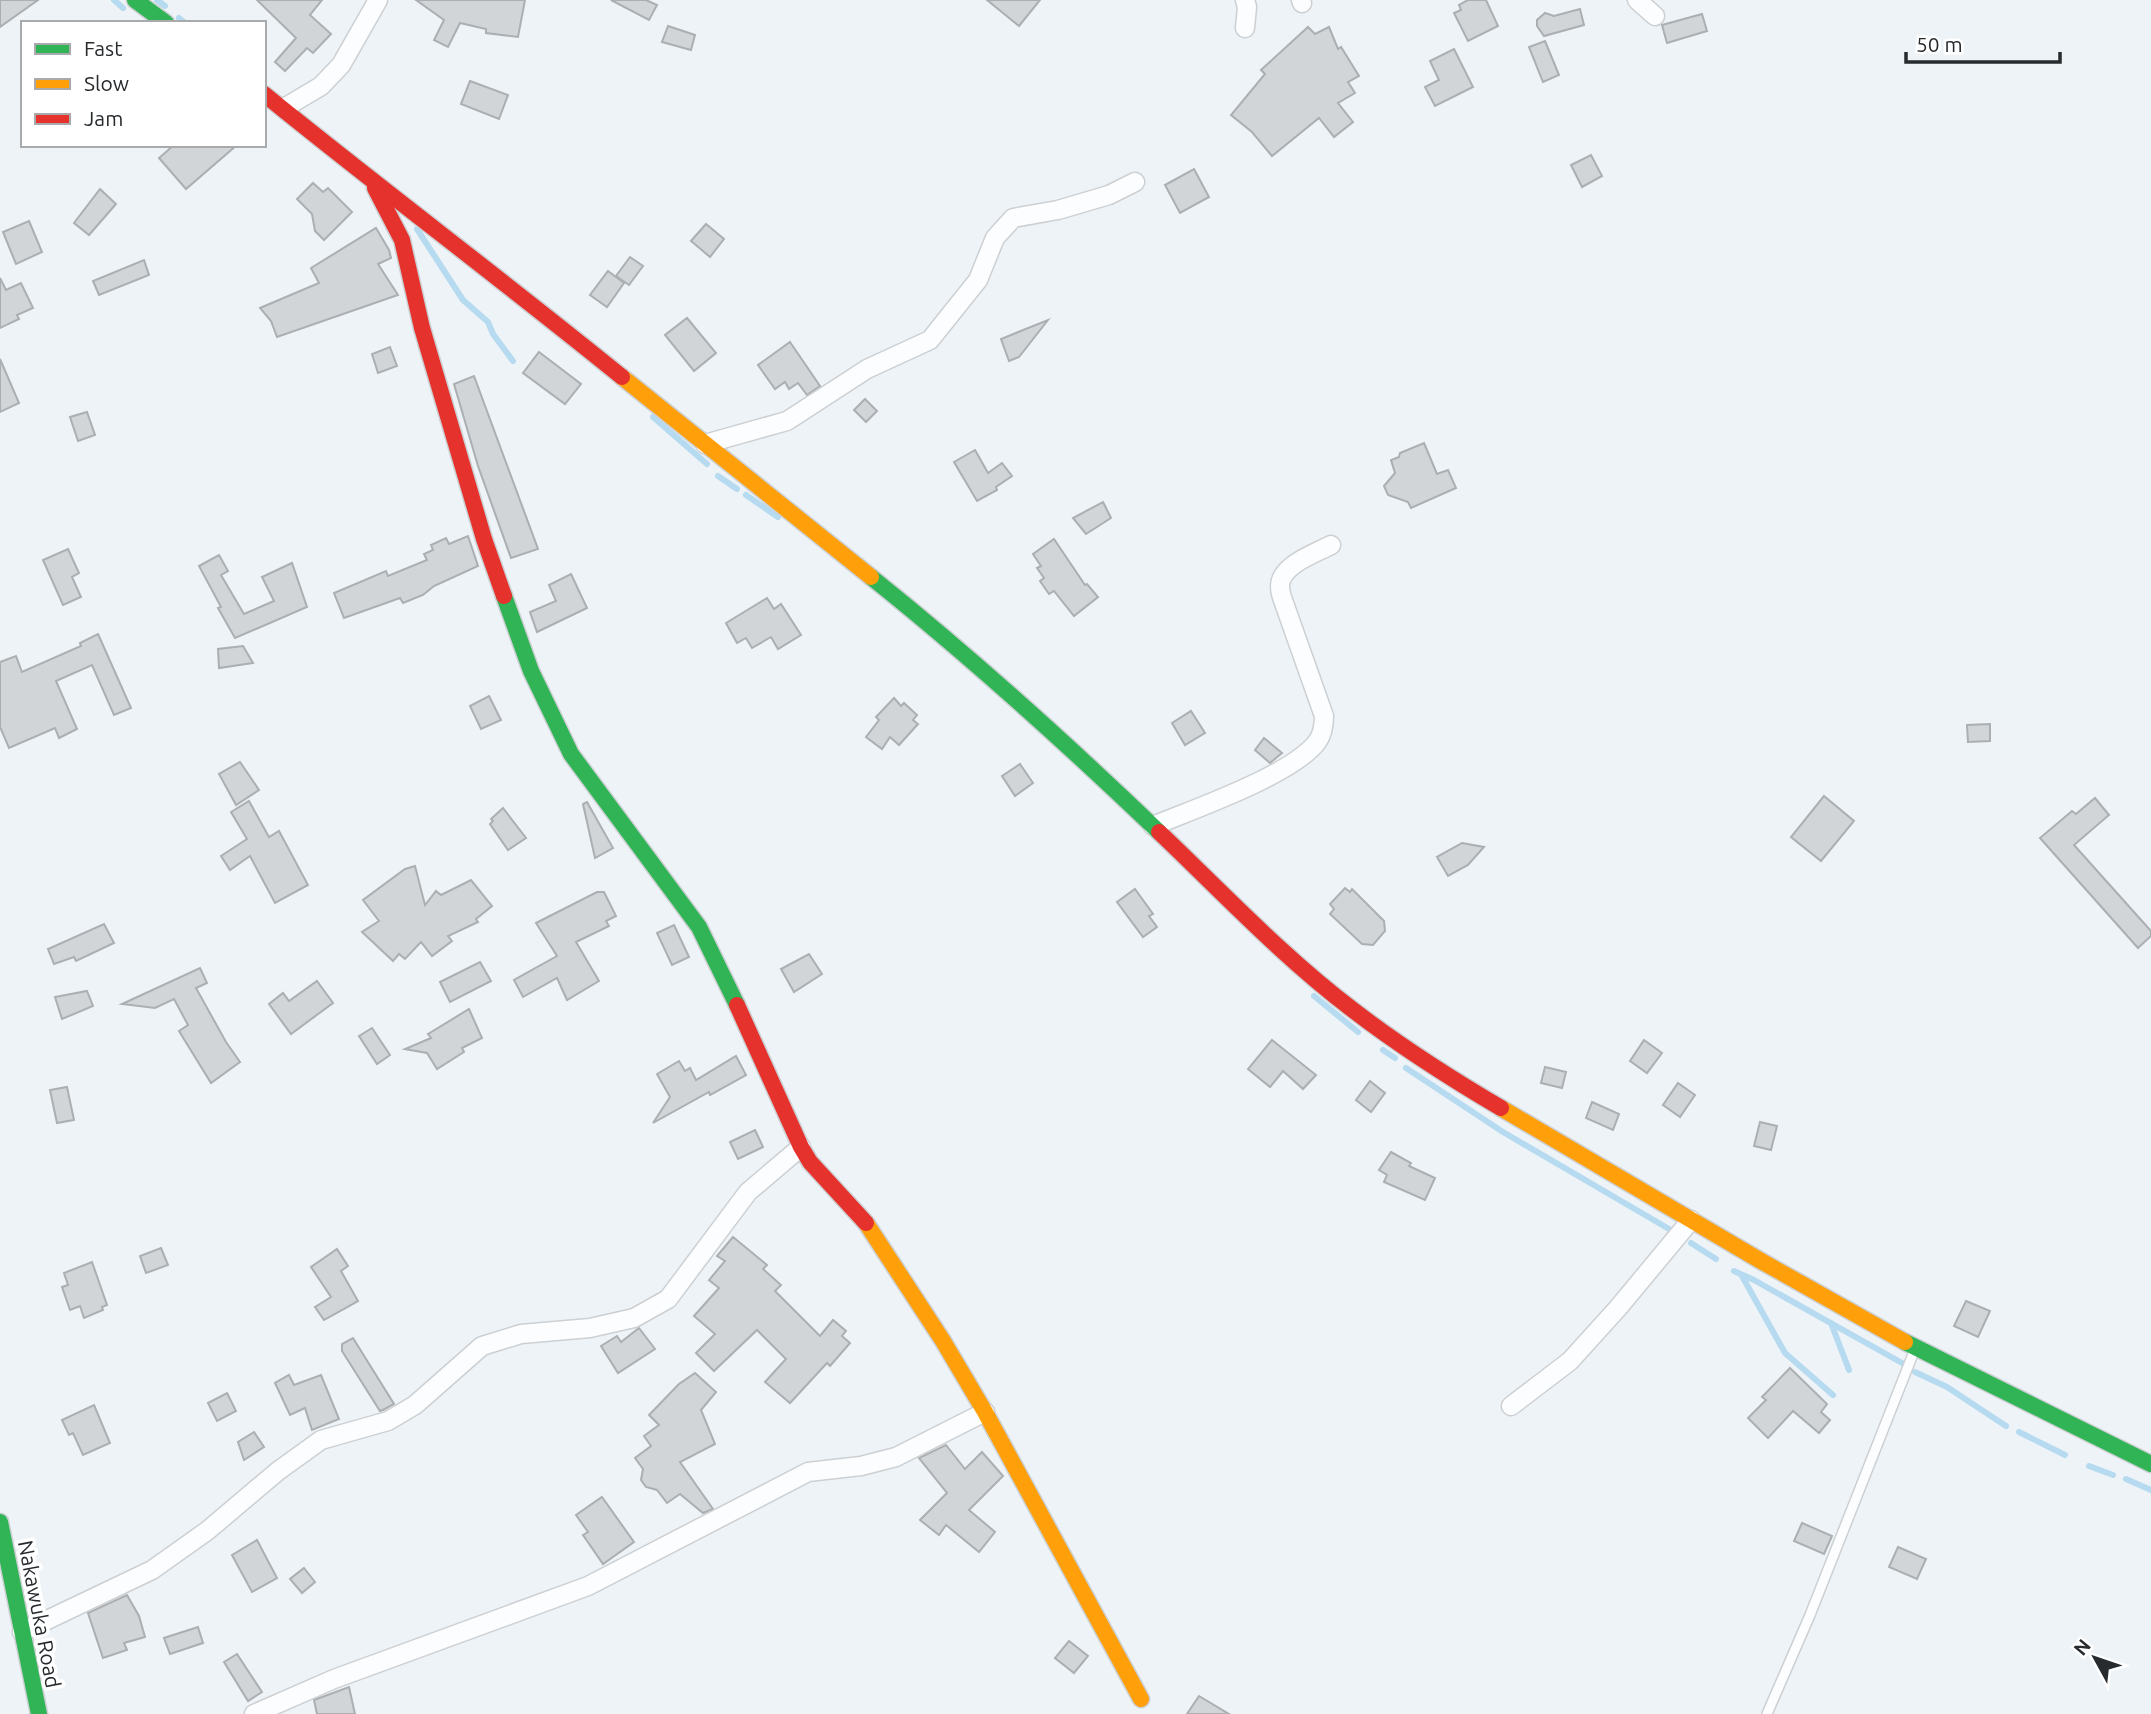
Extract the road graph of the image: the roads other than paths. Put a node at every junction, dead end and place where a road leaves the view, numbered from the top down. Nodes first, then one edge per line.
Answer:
1 (135, 0) edge
2 (378, 0) edge
3 (1245, 0) edge
4 (1637, 0) edge
5 (1655, 16) dead end
6 (163, 21) edge
7 (1245, 28) dead end
8 (266, 86) edge
9 (321, 86) junction
10 (266, 95) edge
11 (285, 108) junction
12 (371, 181) junction
13 (1135, 182) dead end
14 (705, 444) junction
15 (1331, 545) dead end
16 (1153, 826) junction
17 (801, 1147) junction
18 (1691, 1220) junction
19 (1916, 1348) junction
20 (1511, 1406) dead end
21 (985, 1412) junction
22 (2151, 1464) edge
23 (0, 1522) edge
24 (22, 1632) junction
25 (1142, 1699) dead end
26 (39, 1714) edge
27 (254, 1714) edge
28 (1767, 1714) edge

1 - 6 street
2 - 9 street
3 - 7 street
4 - 5 street
8 - 9 street
9 - 11 street
10 - 11 street
11 - 12 street
12 - 14 street
12 - 17 street
13 - 14 street
14 - 16 street
15 - 16 street
16 - 18 street
17 - 21 street
17 - 24 street
18 - 19 street
18 - 20 street
19 - 22 street
19 - 28 lane
21 - 25 street
21 - 27 street
23 - 24 street, Nakawuka Road
24 - 26 street, Nakawuka Road

